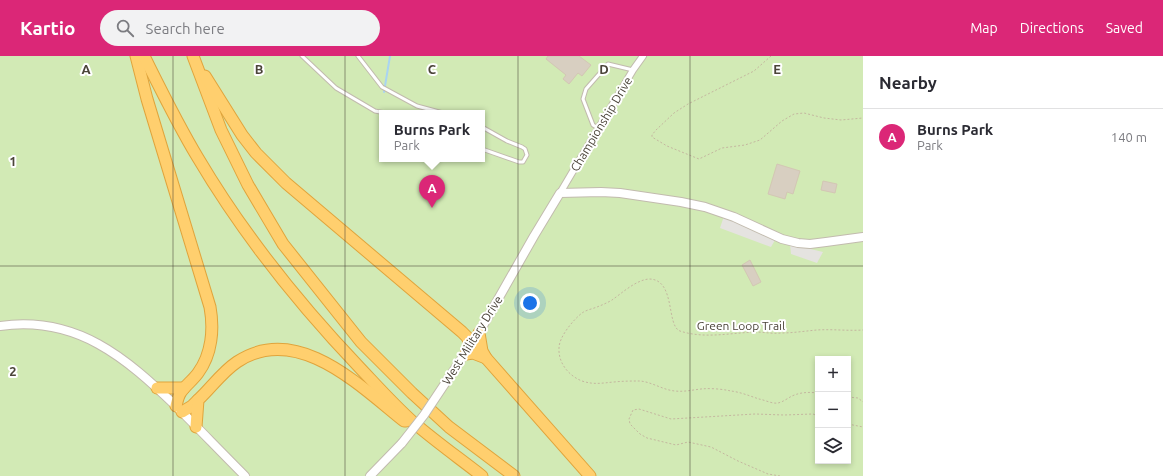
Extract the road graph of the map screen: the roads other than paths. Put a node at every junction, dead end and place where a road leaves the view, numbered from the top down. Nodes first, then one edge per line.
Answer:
1 (136, 56) edge
2 (144, 56) edge
3 (302, 56) edge
4 (358, 56) edge
5 (643, 56) edge
6 (194, 58) edge
7 (633, 70) junction
8 (432, 110) edge
9 (379, 112) edge
10 (598, 128) junction
11 (485, 130) edge
12 (485, 150) edge
13 (560, 193) junction
14 (863, 237) edge
15 (0, 326) edge
16 (458, 329) junction
17 (480, 330) junction
18 (468, 349) junction
19 (486, 358) junction
20 (157, 388) junction
21 (184, 388) junction
22 (198, 400) junction
23 (179, 409) junction
24 (413, 422) junction
25 (196, 427) junction
26 (246, 476) edge
27 (370, 476) edge
28 (482, 476) edge
29 (514, 476) edge
30 (590, 476) edge

1 - 21 highway
2 - 24 highway
3 - 9 lane
4 - 8 lane
5 - 7 street, Championship Drive
6 - 16 highway
6 - 29 highway
7 - 10 street, Championship Drive
7 - 10 lane
10 - 13 street, Championship Drive
11 - 12 lane
13 - 14 street
13 - 17 street, West Military Drive
15 - 20 street
16 - 17 highway
16 - 18 highway
17 - 18 street, West Military Drive
17 - 19 highway
18 - 19 highway
18 - 27 street, West Military Drive, bridge
19 - 30 highway
20 - 21 highway
20 - 23 street
21 - 23 highway
22 - 23 highway
22 - 24 highway
22 - 25 highway
23 - 25 street
24 - 28 highway
25 - 26 street

